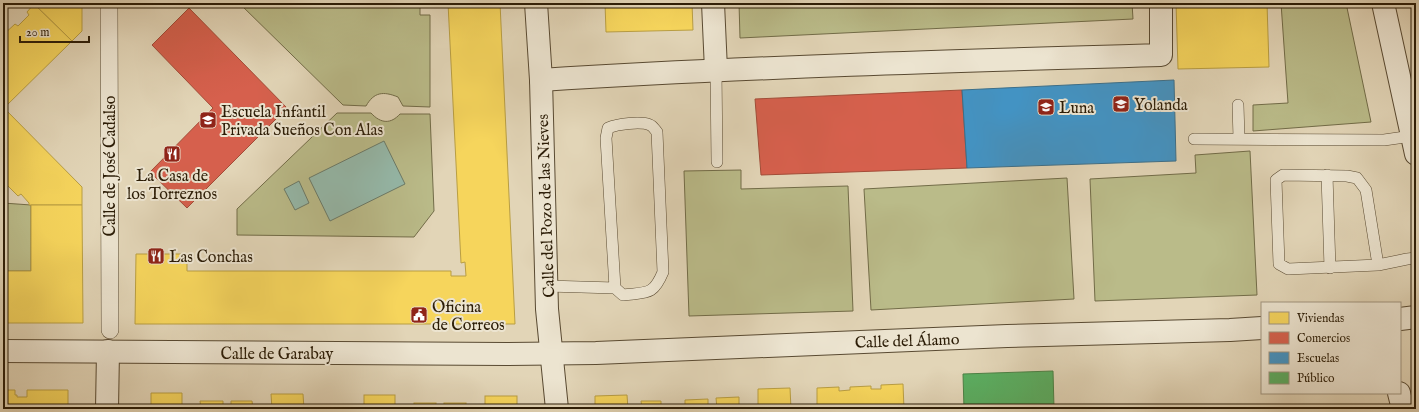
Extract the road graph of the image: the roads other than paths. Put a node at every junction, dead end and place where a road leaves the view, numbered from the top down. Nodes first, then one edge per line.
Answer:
1 (109, 3) edge
2 (536, 3) edge
3 (713, 3) edge
4 (1161, 3) edge
5 (1383, 3) edge
6 (716, 70) junction
7 (541, 80) junction
8 (1238, 105) dead end
9 (1239, 138) junction
10 (1194, 139) dead end
11 (1414, 145) edge
12 (717, 162) dead end
13 (1327, 175) junction
14 (1416, 258) edge
15 (1378, 266) junction
16 (1330, 268) junction
17 (547, 286) junction
18 (614, 288) junction
19 (1416, 317) edge
20 (1401, 320) edge
21 (1261, 328) edge
22 (110, 330) dead end
23 (3, 351) edge
24 (108, 351) junction
25 (552, 353) junction
26 (1399, 394) edge
27 (107, 409) edge
28 (557, 409) edge
29 (1403, 409) edge

1 - 22 street, Calle de José Cadalso
2 - 7 street, Calle del Pozo de las Nieves
3 - 6 street
4 - 6 street
5 - 11 street
6 - 7 street
6 - 12 lane
7 - 17 street, Calle del Pozo de las Nieves
8 - 9 lane
9 - 10 lane
9 - 11 lane
13 - 15 lane
13 - 16 lane
13 - 16 lane
14 - 15 lane
15 - 16 lane
17 - 18 lane
17 - 25 street, Calle del Pozo de las Nieves
18 - 18 lane
19 - 20 street
21 - 25 street, Calle del Álamo
23 - 24 street, Calle de Garabay
24 - 25 street, Calle de Garabay
24 - 27 street
25 - 28 street, Calle del Pozo de las Nieves
26 - 29 street

